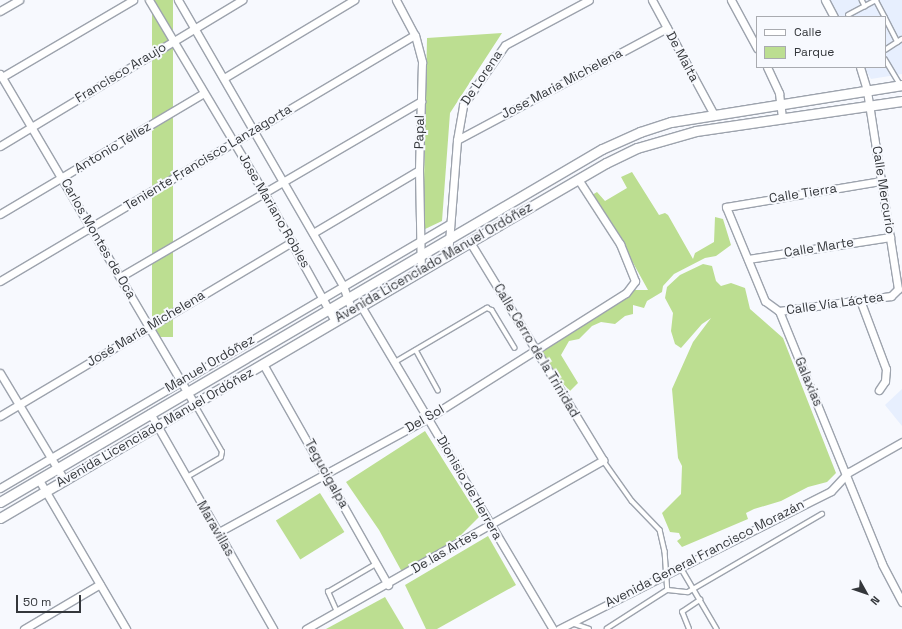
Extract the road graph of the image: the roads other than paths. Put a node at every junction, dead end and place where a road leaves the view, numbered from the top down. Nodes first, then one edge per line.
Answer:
1 (19, 0) edge
2 (134, 0) edge
3 (149, 0) edge
4 (178, 0) edge
5 (242, 0) edge
6 (354, 0) edge
7 (396, 0) edge
8 (652, 0) edge
9 (732, 0) edge
10 (825, 0) edge
11 (862, 0) edge
12 (585, 1) edge
13 (865, 6) junction
14 (0, 11) edge
15 (848, 15) dead end
16 (833, 16) edge
17 (884, 16) edge
18 (886, 19) edge
19 (667, 28) junction
20 (194, 29) junction
21 (415, 35) junction
22 (900, 41) edge
23 (174, 42) junction
24 (756, 46) edge
25 (886, 49) edge
26 (886, 61) edge
27 (768, 68) edge
28 (860, 68) edge
29 (1, 76) edge
30 (224, 78) junction
31 (901, 86) edge
32 (867, 90) junction
33 (204, 93) junction
34 (421, 101) junction
35 (902, 101) edge
36 (781, 103) junction
37 (870, 105) junction
38 (713, 114) junction
39 (782, 117) junction
40 (32, 127) junction
41 (254, 131) junction
42 (457, 140) junction
43 (234, 143) junction
44 (0, 146) edge
45 (419, 170) junction
46 (62, 178) junction
47 (578, 179) junction
48 (881, 181) junction
49 (283, 182) junction
50 (264, 193) junction
51 (726, 206) joint
52 (0, 214) edge
53 (449, 224) junction
54 (92, 227) junction
55 (313, 233) junction
56 (890, 237) junction
57 (448, 238) junction
58 (421, 239) junction
59 (292, 242) junction
60 (470, 242) junction
61 (421, 254) junction
62 (448, 255) junction
63 (748, 259) junction
64 (421, 270) junction
65 (120, 277) junction
66 (0, 281) edge
67 (343, 286) junction
68 (891, 296) joint
69 (324, 297) junction
70 (347, 297) junction
71 (860, 300) junction
72 (361, 306) junction
73 (329, 308) junction
74 (352, 311) junction
75 (779, 311) junction
76 (335, 321) junction
77 (150, 327) junction
78 (515, 348) dead end
79 (416, 350) junction
80 (536, 352) junction
81 (395, 362) junction
82 (263, 364) junction
83 (0, 373) edge
84 (181, 380) junction
85 (438, 390) dead end
86 (879, 390) dead end
87 (188, 391) junction
88 (20, 405) junction
89 (195, 405) junction
90 (150, 413) junction
91 (0, 416) edge
92 (428, 418) junction
93 (157, 427) junction
94 (900, 443) edge
95 (902, 451) edge
96 (50, 458) junction
97 (603, 460) junction
98 (57, 469) junction
99 (326, 474) junction
100 (845, 475) junction
101 (186, 478) junction
102 (39, 480) junction
103 (64, 481) junction
104 (0, 488) edge
105 (46, 492) junction
106 (0, 502) edge
107 (822, 514) dead end
108 (0, 518) edge
109 (490, 526) junction
110 (217, 533) junction
111 (376, 564) junction
112 (680, 566) junction
113 (666, 572) junction
114 (100, 584) junction
115 (388, 585) junction
116 (694, 589) junction
117 (668, 590) junction
118 (700, 600) junction
119 (902, 602) edge
120 (337, 612) junction
121 (571, 622) junction
122 (24, 629) edge
123 (126, 629) edge
124 (273, 629) edge
125 (306, 629) edge
126 (553, 629) edge
127 (559, 629) edge
128 (589, 629) edge
129 (607, 629) edge
130 (689, 629) edge
131 (717, 629) edge

1 - 14 street
2 - 29 street
3 - 23 street, Jose Mariano Robles
4 - 20 street, Jose Mariano Robles
5 - 20 street, Francisco Araujo
6 - 30 street
7 - 21 street, Papal
8 - 19 street, De Malta
9 - 24 street
10 - 16 street
11 - 13 lane
12 - 42 street, De Lorena
13 - 15 lane
13 - 17 lane
18 - 22 lane
19 - 38 street, De Malta
19 - 42 street, Jose Maria Michelena
20 - 23 street, Francisco Araujo
20 - 30 street, Jose Mariano Robles
21 - 34 street, Papal
21 - 41 street, Teniente Francisco Lanzagorta
22 - 25 lane
23 - 33 street, Jose Mariano Robles
23 - 40 street, Francisco Araujo
26 - 31 lane
27 - 36 street
28 - 32 street, Calle Mercurio
29 - 40 street, Carlos Montes de Oca
30 - 41 street, Jose Mariano Robles
31 - 32 main road, Avenida Licenciado Manuel Ordóñez
32 - 36 main road, Avenida Licenciado Manuel Ordóñez
32 - 37 street, Calle Mercurio
33 - 43 street, Jose Mariano Robles
33 - 46 street, Antonio Téllez
34 - 45 street, Papal
34 - 49 street
35 - 37 main road, Avenida Licenciado Manuel Ordóñez
36 - 38 main road, Avenida Licenciado Manuel Ordóñez
36 - 39 street
37 - 39 main road, Avenida Licenciado Manuel Ordóñez
37 - 48 street, Calle Mercurio
38 - 57 main road, Avenida Licenciado Manuel Ordóñez
39 - 47 main road, Avenida Licenciado Manuel Ordóñez
40 - 44 street, Francisco Araujo
40 - 46 street, Carlos Montes de Oca
41 - 43 street, Teniente Francisco Lanzagorta
41 - 49 street, Jose Mariano Robles
42 - 53 street, De Lorena
43 - 50 street, Jose Mariano Robles
43 - 54 street, Teniente Francisco Lanzagorta
45 - 55 street
45 - 58 street, Papal
46 - 52 street, Antonio Téllez
46 - 54 street, Carlos Montes de Oca
47 - 60 main road, Avenida Licenciado Manuel Ordóñez
47 - 80 street, Del Sol
48 - 51 street, Calle Tierra
48 - 56 street, Calle Mercurio
49 - 50 street
49 - 55 street, Jose Mariano Robles
50 - 59 street, Jose Mariano Robles
50 - 65 street
51 - 63 street, Galaxias
53 - 57 street, De Lorena
53 - 58 street, Manuel Ordóñez
54 - 65 street, Carlos Montes de Oca
54 - 66 street, Teniente Francisco Lanzagorta
55 - 67 street, Jose Mariano Robles
56 - 63 street, Calle Marte
56 - 68 street, Calle Mercurio
57 - 61 main road, Avenida Licenciado Manuel Ordóñez
57 - 62 street, De Lorena
58 - 61 street, Papal
58 - 67 street, Manuel Ordóñez
59 - 69 street, Jose Mariano Robles
59 - 77 street, José María Michelena
60 - 62 main road, Avenida Licenciado Manuel Ordóñez
60 - 80 street, Calle Cerro de la Trinidad
61 - 64 street, Papal
61 - 70 main road, Avenida Licenciado Manuel Ordóñez
62 - 64 main road, Avenida Licenciado Manuel Ordóñez
63 - 75 street, Galaxias
64 - 72 main road, Avenida Licenciado Manuel Ordóñez
65 - 77 street, Carlos Montes de Oca
67 - 69 street, Manuel Ordóñez
67 - 70 street, Jose Mariano Robles
68 - 71 street, Calle Vía Láctea
69 - 73 street, Jose Mariano Robles
69 - 84 street, Manuel Ordóñez
70 - 73 main road, Avenida Licenciado Manuel Ordóñez
70 - 74 street, Jose Mariano Robles
71 - 75 street, Calle Vía Láctea
71 - 86 street
72 - 74 main road, Avenida Licenciado Manuel Ordóñez
72 - 81 street, Dionisio de Herrera
73 - 76 street, Jose Mariano Robles
73 - 87 main road, Avenida Licenciado Manuel Ordóñez
74 - 76 main road, Avenida Licenciado Manuel Ordóñez
75 - 100 street, Galaxias
76 - 82 main road, Avenida Licenciado Manuel Ordóñez
77 - 84 street, Carlos Montes de Oca
77 - 88 street, José María Michelena
78 - 79 lane
79 - 81 lane
79 - 85 lane
80 - 92 street, Del Sol
80 - 97 street, Calle Cerro de la Trinidad
81 - 92 street, Dionisio de Herrera
82 - 89 main road, Avenida Licenciado Manuel Ordóñez
82 - 99 street, Tegucigalpa
83 - 88 street
84 - 87 street, Carlos Montes de Oca
84 - 96 street, Manuel Ordóñez
87 - 89 street, Carlos Montes de Oca
87 - 90 main road, Avenida Licenciado Manuel Ordóñez
88 - 91 street, José María Michelena
88 - 96 street
89 - 93 main road, Avenida Licenciado Manuel Ordóñez
89 - 101 lane
90 - 93 street, Maravillas
90 - 98 main road, Avenida Licenciado Manuel Ordóñez
92 - 99 street, Del Sol
92 - 109 street, Dionisio de Herrera
93 - 101 street, Maravillas
93 - 103 main road, Avenida Licenciado Manuel Ordóñez
94 - 95 street
94 - 100 street, Avenida General Francisco Morazán
96 - 98 street
96 - 104 street, Manuel Ordóñez
97 - 109 street, De las Artes
97 - 113 lane
98 - 102 main road, Avenida Licenciado Manuel Ordóñez
98 - 103 street
99 - 110 street, Del Sol
99 - 111 street, Tegucigalpa
100 - 112 street, Avenida General Francisco Morazán
100 - 119 street, Galaxias
101 - 110 street, Maravillas
102 - 105 street
102 - 106 main road, Avenida Licenciado Manuel Ordóñez
103 - 105 main road, Avenida Licenciado Manuel Ordóñez
105 - 108 main road, Avenida Licenciado Manuel Ordóñez
105 - 114 street
107 - 116 lane
109 - 115 street, De las Artes
109 - 126 street, Dionisio de Herrera
110 - 124 street, Maravillas
111 - 115 street, Tegucigalpa
111 - 120 lane
112 - 113 street, Avenida General Francisco Morazán
112 - 116 lane
113 - 117 lane
113 - 121 street, Avenida General Francisco Morazán
114 - 122 street
114 - 123 street
115 - 120 street, De las Artes
116 - 117 lane
116 - 118 lane
117 - 129 lane
118 - 130 lane
118 - 131 lane
120 - 125 street, De las Artes
121 - 127 street, Avenida General Francisco Morazán
121 - 128 lane

